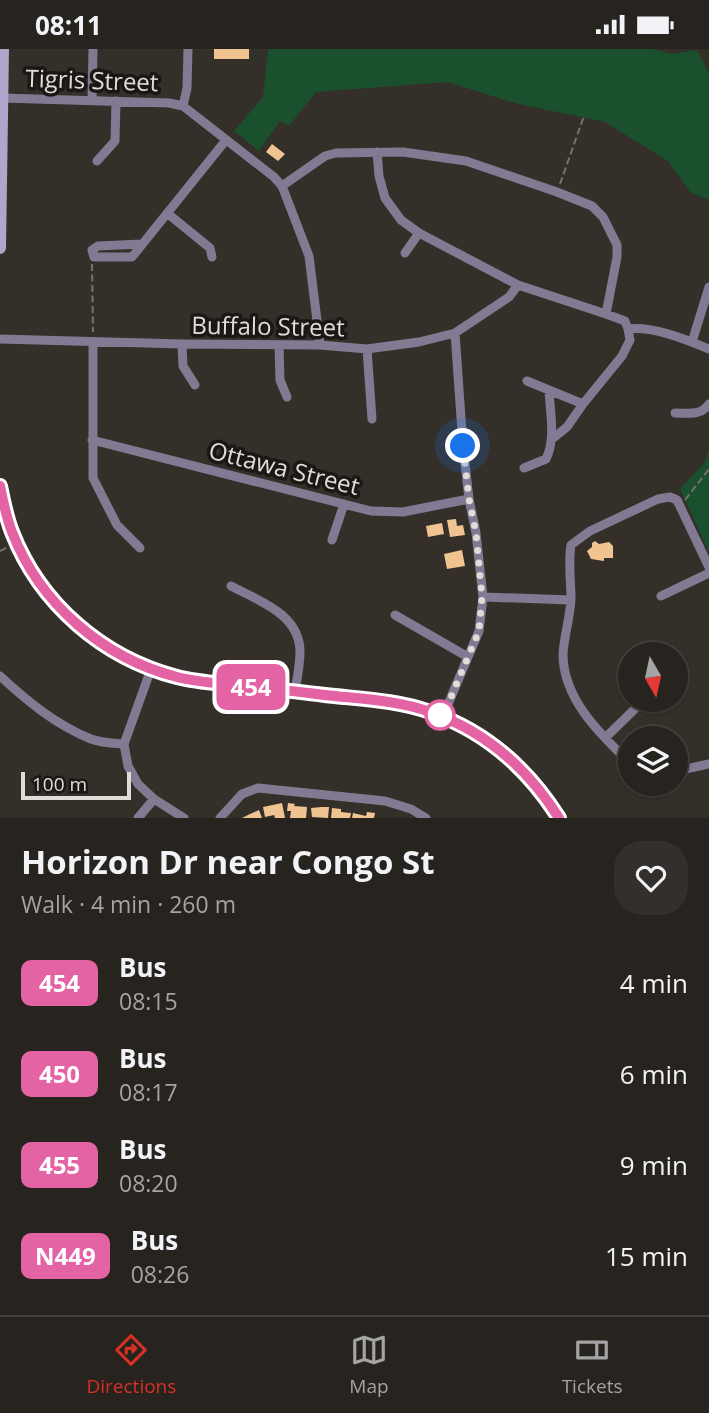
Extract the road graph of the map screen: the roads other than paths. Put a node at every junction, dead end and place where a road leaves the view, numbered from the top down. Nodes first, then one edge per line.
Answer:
1 (3, 49) edge
2 (93, 49) edge
3 (188, 49) edge
4 (2, 98) junction
5 (92, 100) junction
6 (116, 101) junction
7 (183, 106) junction
8 (1, 139) edge
9 (226, 140) junction
10 (377, 152) junction
11 (97, 161) dead end
12 (282, 186) junction
13 (167, 213) junction
14 (419, 233) junction
15 (0, 248) edge
16 (405, 253) dead end
17 (94, 257) road end
18 (212, 257) dead end
19 (518, 285) junction
20 (709, 287) edge
21 (606, 314) junction
22 (628, 329) junction
23 (455, 333) junction
24 (0, 339) edge
25 (692, 342) junction
26 (93, 343) junction
27 (182, 344) junction
28 (279, 345) junction
29 (320, 345) junction
30 (367, 349) junction
31 (709, 349) edge
32 (527, 381) dead end
33 (195, 385) dead end
34 (549, 390) junction
35 (287, 397) dead end
36 (583, 404) junction
37 (709, 404) edge
38 (675, 413) dead end
39 (372, 419) dead end
40 (552, 439) junction
41 (92, 440) junction
42 (524, 468) dead end
43 (0, 486) edge
44 (469, 499) junction
45 (344, 504) junction
46 (332, 540) dead end
47 (140, 548) dead end
48 (709, 567) edge
49 (709, 573) edge
50 (231, 586) dead end
51 (661, 596) dead end
52 (482, 597) junction
53 (571, 600) junction
54 (395, 615) dead end
55 (468, 657) junction
56 (151, 669) junction
57 (0, 676) edge
58 (295, 691) junction
59 (632, 712) edge
60 (443, 716) junction
61 (605, 738) junction
62 (124, 744) junction
63 (618, 751) edge
64 (709, 764) edge
65 (688, 768) edge
66 (153, 799) junction
67 (138, 818) edge
68 (184, 818) edge
69 (220, 818) edge
70 (426, 818) edge
71 (559, 818) edge

1 - 4 street
2 - 5 street
3 - 7 street
4 - 5 street, Tigris Street
4 - 8 street
5 - 6 street, Tigris Street
6 - 7 street, Tigris Street
6 - 11 street
7 - 9 street, Tigris Street
8 - 15 street
9 - 12 street, Tigris Street
9 - 13 street
10 - 12 street
10 - 14 street
10 - 21 street
12 - 29 street, Tigris Street
13 - 17 street
13 - 18 street
14 - 16 street
14 - 19 street
19 - 21 street
19 - 23 street, Buffalo Street
20 - 25 street
21 - 22 street
22 - 25 street
22 - 36 street
23 - 30 street, Buffalo Street
23 - 44 street
24 - 26 street, Buffalo Street
25 - 31 street
26 - 27 street, Buffalo Street
26 - 41 street
27 - 28 street, Buffalo Street
27 - 33 street
28 - 29 street, Buffalo Street
28 - 35 street
29 - 30 street, Buffalo Street
30 - 39 street
32 - 34 street
34 - 36 street
34 - 40 street
36 - 40 street
37 - 38 street
40 - 42 street
41 - 45 street, Ottawa Street
41 - 47 street
43 - 56 street
44 - 45 street, Ottawa Street
44 - 52 street
45 - 46 street
48 - 53 street
49 - 51 street
50 - 58 street
52 - 53 street
52 - 55 street
53 - 61 street
54 - 55 street
55 - 60 street
56 - 58 street
56 - 62 street
57 - 62 street
58 - 60 street
59 - 61 street
60 - 71 street
61 - 63 street
62 - 66 street
64 - 65 street
66 - 67 street
66 - 68 street
69 - 70 street

